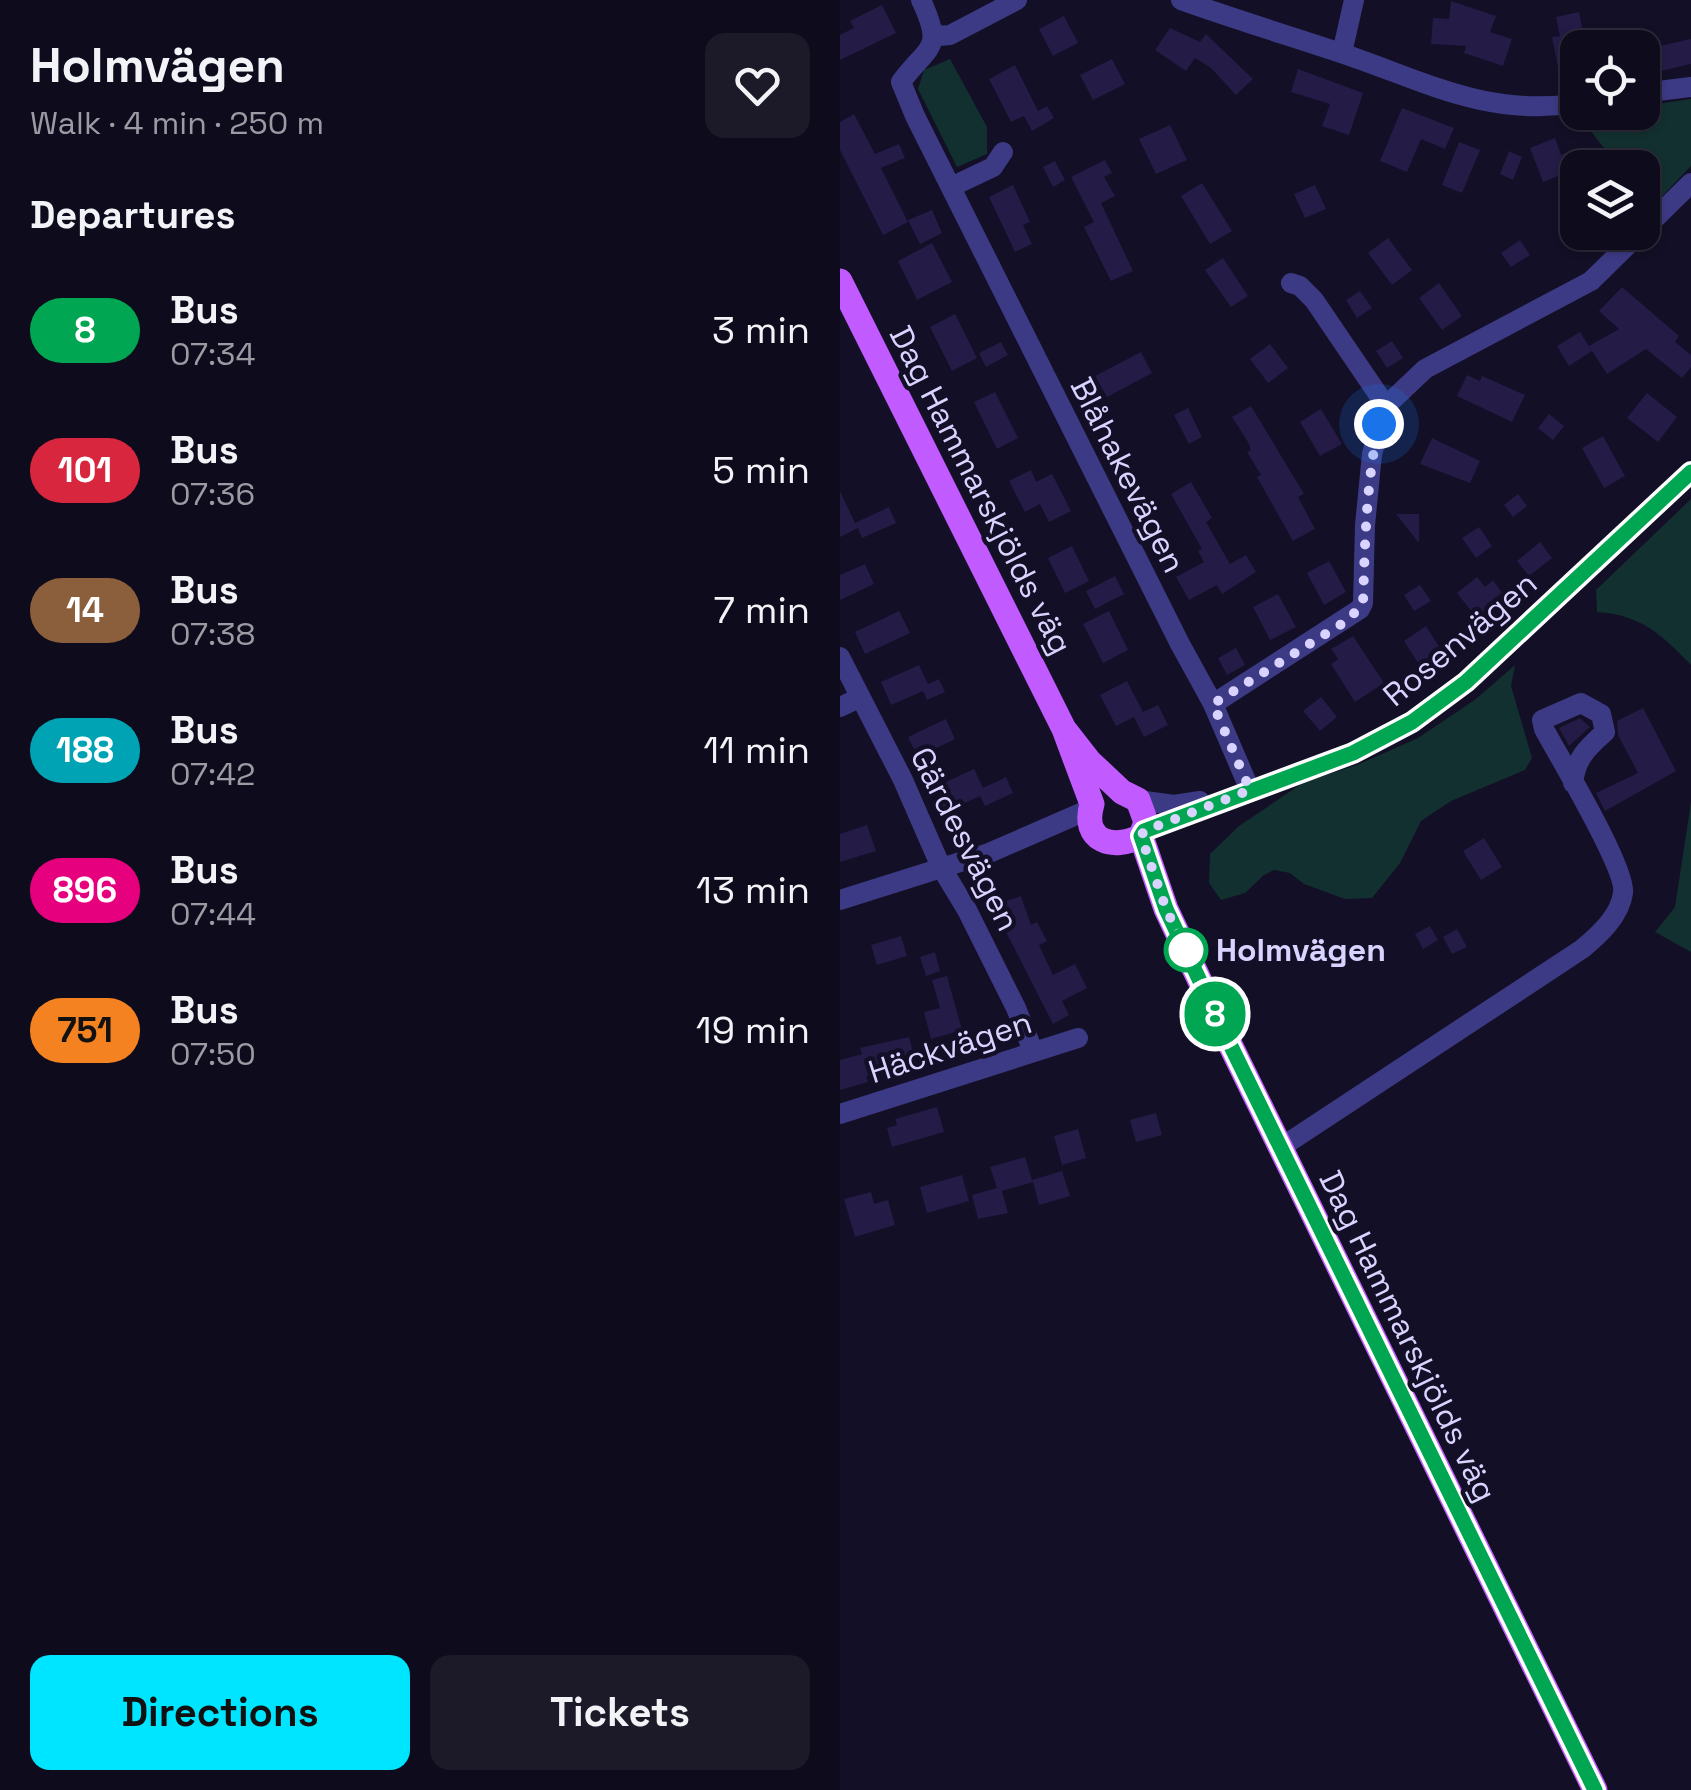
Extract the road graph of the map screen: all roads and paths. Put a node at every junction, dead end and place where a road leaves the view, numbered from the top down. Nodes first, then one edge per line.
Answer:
1 (920, 0) edge
2 (1017, 0) edge
3 (1181, 0) edge
4 (1354, 0) edge
5 (934, 31) junction
6 (1342, 54) junction
7 (1691, 87) edge
8 (1660, 91) edge
9 (1560, 103) edge
10 (1003, 152) dead end
11 (951, 187) junction
12 (1688, 193) edge
13 (1660, 217) edge
14 (1623, 250) edge
15 (840, 281) edge
16 (1290, 283) dead end
17 (1386, 406) junction
18 (1691, 472) edge
19 (840, 657) edge
20 (849, 702) edge
21 (1213, 704) junction
22 (1064, 729) junction
23 (1573, 783) dead end
24 (1241, 793) junction
25 (1130, 796) junction
26 (1092, 814) junction
27 (1134, 837) junction
28 (940, 867) junction
29 (840, 900) edge
30 (1078, 1038) dead end
31 (1033, 1051) junction
32 (840, 1114) edge
33 (1280, 1148) junction
34 (1595, 1790) edge

1 - 5 street
2 - 5 street
3 - 6 street
4 - 6 street
5 - 11 street, Blåhakevägen
6 - 9 street
7 - 8 street
10 - 11 street
11 - 21 street, Blåhakevägen
12 - 13 street
14 - 17 street
15 - 22 main road, Dag Hammarskjölds väg
16 - 17 street
17 - 21 street
18 - 24 street, Rosenvägen
19 - 20 street, Gärdesvägen
20 - 28 street, Gärdesvägen
21 - 24 street, Blåhakevägen
22 - 25 main road, Dag Hammarskjölds väg
22 - 26 main road, Dag Hammarskjölds väg
23 - 33 street
24 - 25 street, Rosenvägen
24 - 27 street, Rosenvägen
25 - 26 main road
25 - 27 main road, Dag Hammarskjölds väg
26 - 27 main road, Dag Hammarskjölds väg
26 - 28 street
27 - 33 main road, Dag Hammarskjölds väg
28 - 29 street
28 - 31 street, Gärdesvägen
30 - 31 street, Häckvägen
31 - 32 street, Häckvägen
33 - 34 main road, Dag Hammarskjölds väg

